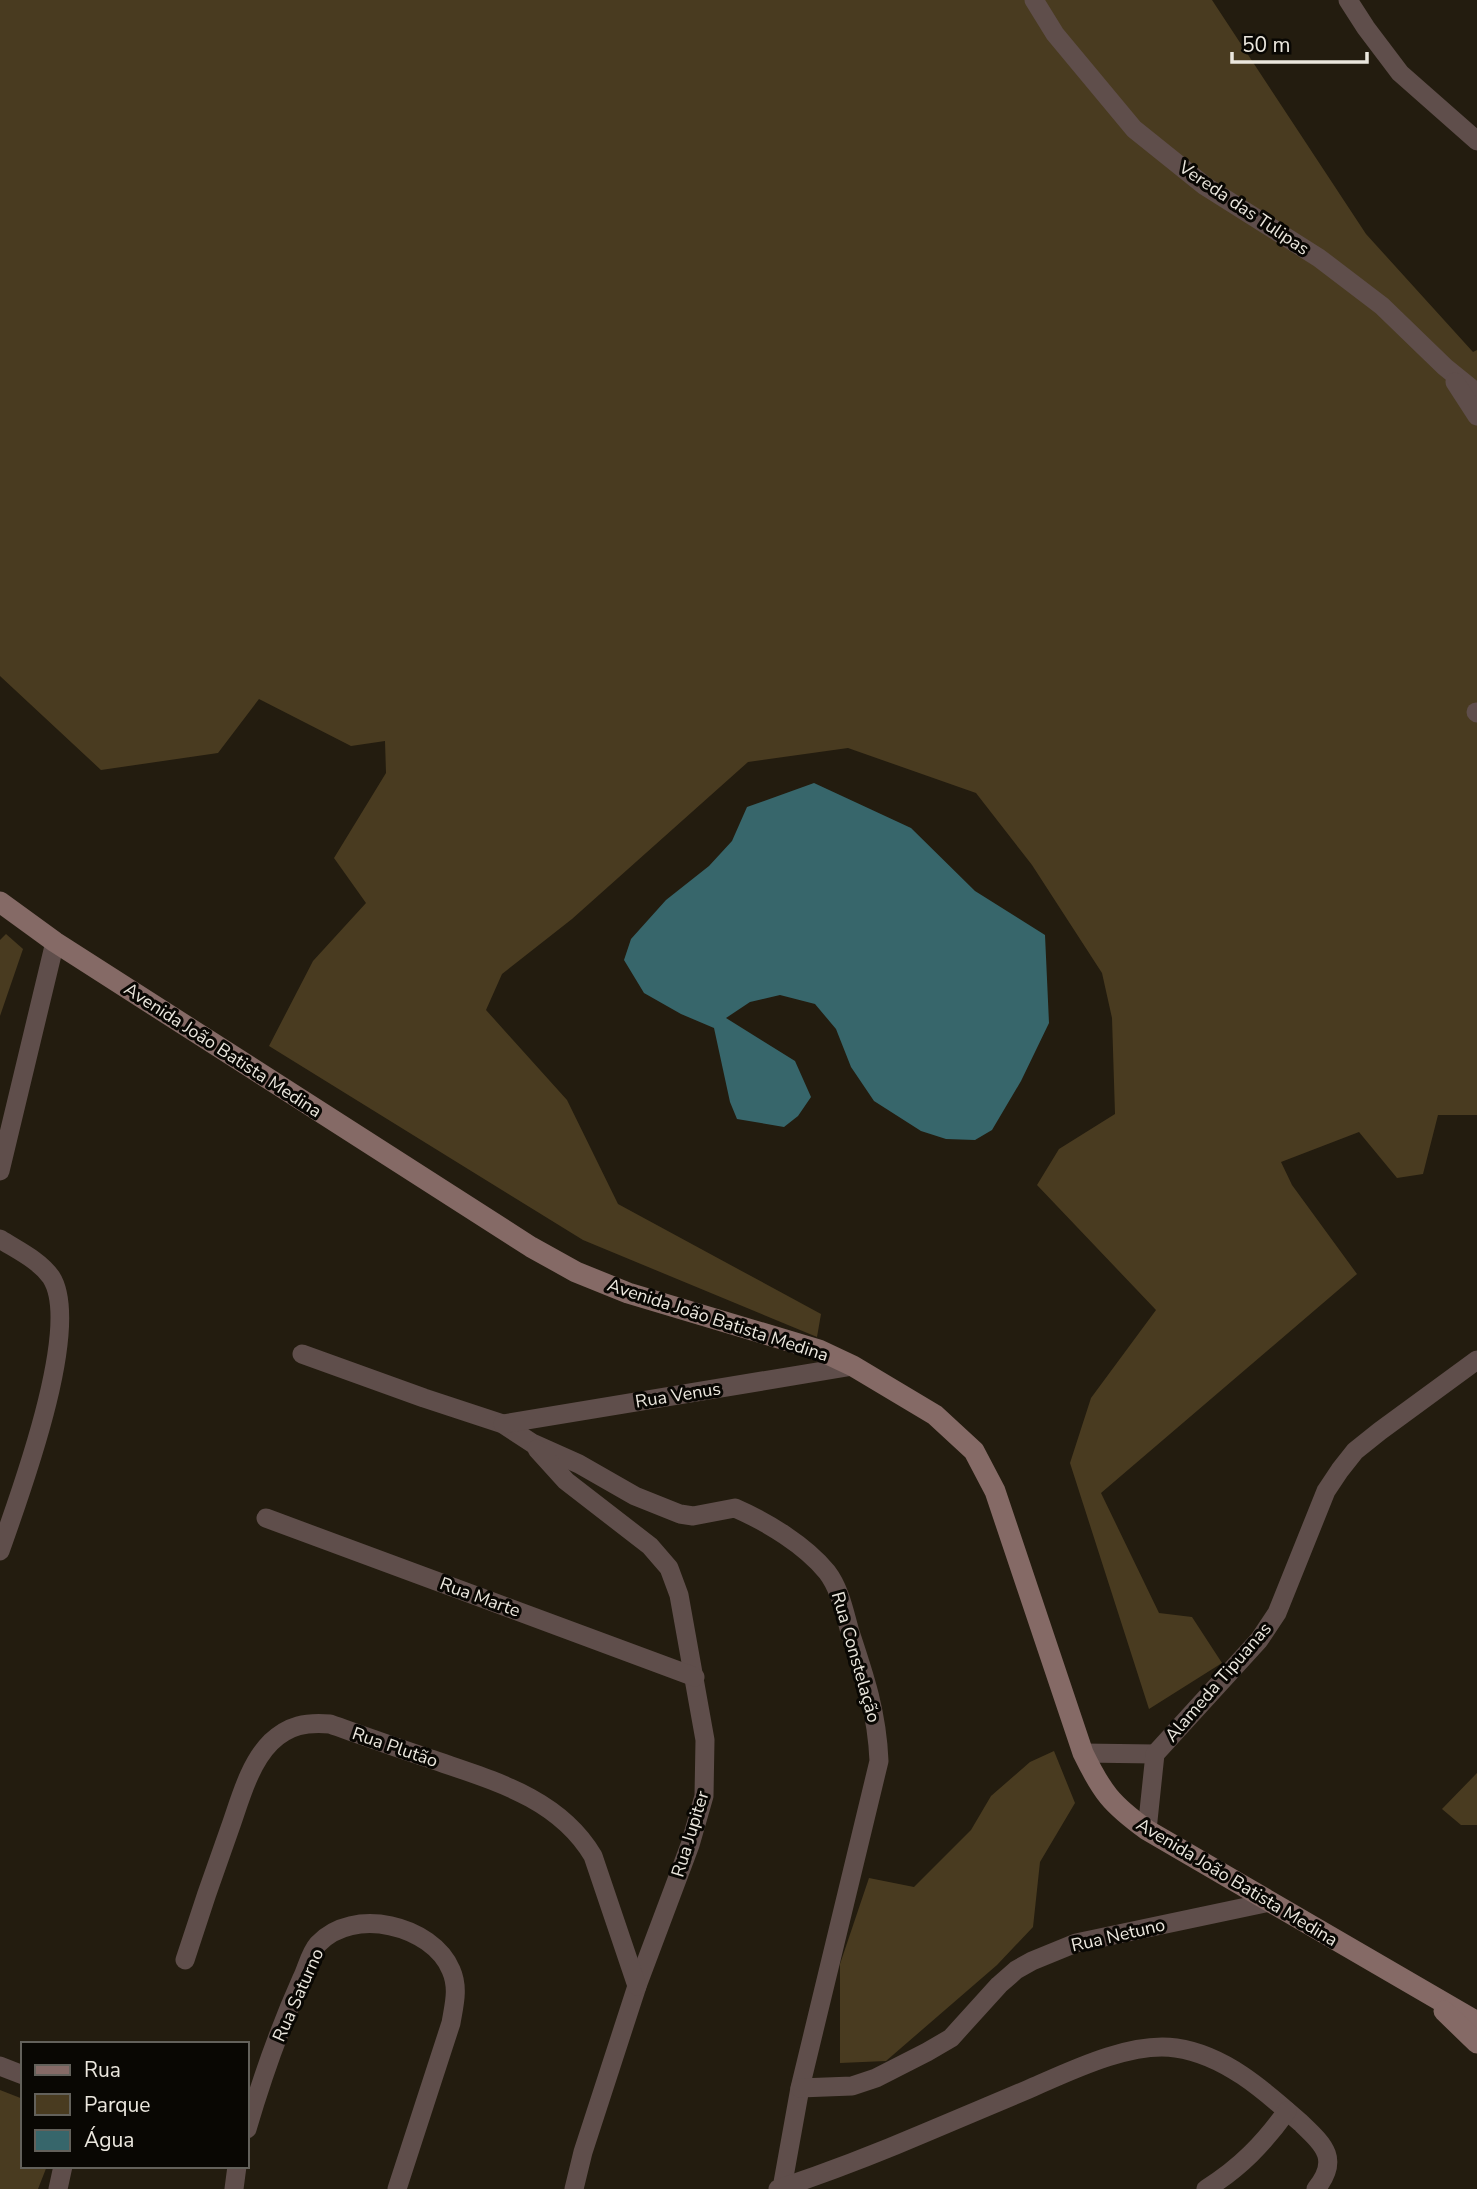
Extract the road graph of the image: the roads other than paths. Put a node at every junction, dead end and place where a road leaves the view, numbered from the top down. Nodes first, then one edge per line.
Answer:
1 (1034, 0) edge
2 (1348, 0) edge
3 (1477, 141) edge
4 (1445, 367) junction
5 (1477, 393) edge
6 (1477, 416) edge
7 (0, 902) edge
8 (55, 942) junction
9 (0, 1171) edge
10 (0, 1239) edge
11 (302, 1354) dead end
12 (1477, 1360) edge
13 (853, 1366) junction
14 (503, 1424) junction
15 (532, 1443) junction
16 (266, 1518) dead end
17 (0, 1552) edge
18 (695, 1677) junction
19 (1083, 1753) junction
20 (1155, 1754) junction
21 (1147, 1830) junction
22 (1270, 1902) junction
23 (184, 1960) dead end
24 (637, 1986) junction
25 (1431, 1997) junction
26 (1477, 2022) edge
27 (1477, 2043) edge
28 (0, 2066) edge
29 (21, 2074) edge
30 (800, 2088) junction
31 (1287, 2111) junction
32 (248, 2126) edge
33 (63, 2168) edge
34 (237, 2168) edge
35 (780, 2188) edge
36 (58, 2189) edge
37 (233, 2189) edge
38 (397, 2189) edge
39 (574, 2189) edge
40 (1206, 2189) edge
41 (1316, 2189) edge

1 - 4 street, Vereda das Tulipas
2 - 3 street
4 - 5 street, Vereda das Tulipas
4 - 6 street
7 - 8 main road, Avenida João Batista Medina
8 - 9 street
8 - 13 main road, Avenida João Batista Medina
10 - 17 street
11 - 14 street, Rua Constelação
12 - 20 street, Alameda Tipuanas
13 - 14 street, Rua Venus
13 - 19 main road, Avenida João Batista Medina
14 - 15 street, Rua Constelação
15 - 18 street, Rua Jupiter
15 - 30 street, Rua Constelação
16 - 18 street, Rua Marte
18 - 24 street, Rua Jupiter
19 - 20 street
19 - 21 main road, Avenida João Batista Medina
20 - 21 street, Alameda Tipuanas
21 - 22 main road, Avenida João Batista Medina
22 - 25 main road, Avenida João Batista Medina
22 - 30 street, Rua Netuno
23 - 24 street, Rua Plutão
24 - 39 street, Rua Jupiter
25 - 26 main road, Avenida João Batista Medina
25 - 27 main road, Avenida João Batista Medina
28 - 29 street
30 - 35 street, Rua Constelação
31 - 35 street, Rua Constelação
31 - 40 street
31 - 41 street, Rua Constelação
32 - 38 street, Rua Saturno
33 - 36 street
34 - 37 street

